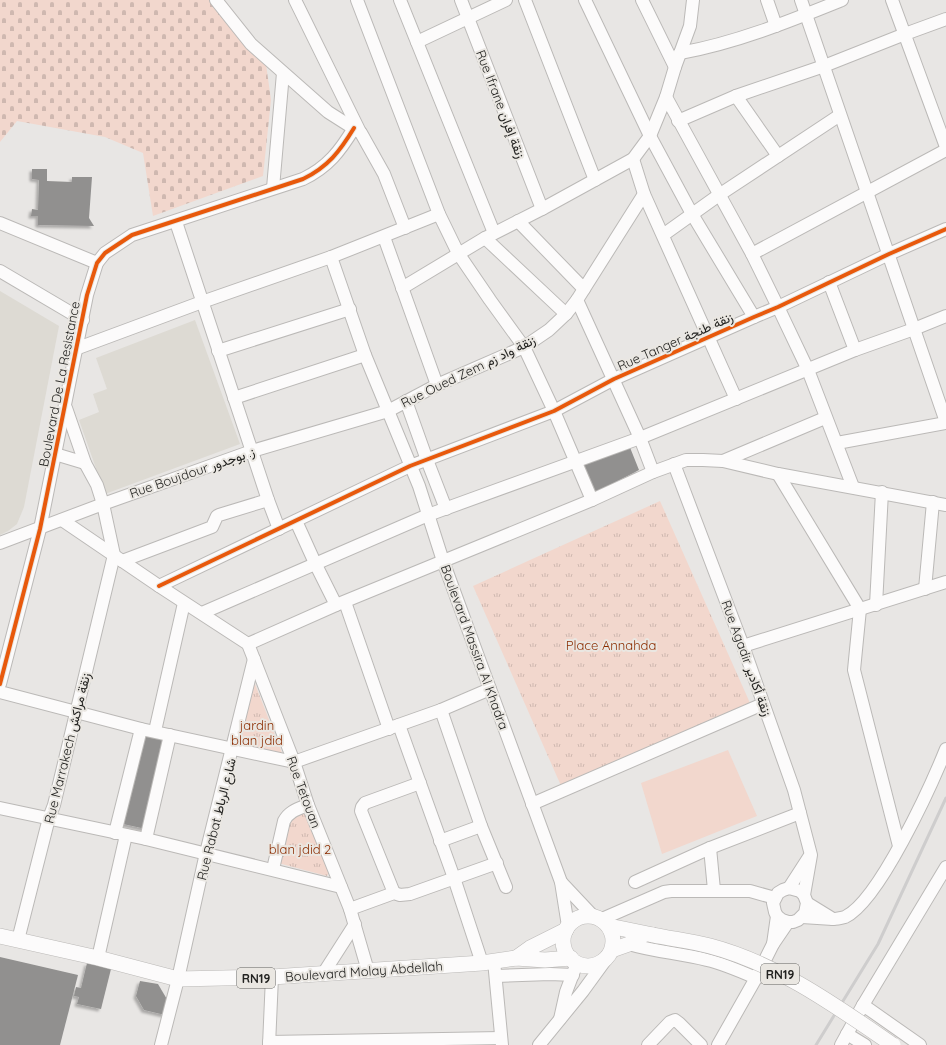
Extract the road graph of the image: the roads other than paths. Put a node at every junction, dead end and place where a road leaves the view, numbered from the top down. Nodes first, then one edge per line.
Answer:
1 (216, 0) edge
2 (295, 0) edge
3 (356, 0) edge
4 (400, 0) edge
5 (461, 0) edge
6 (506, 0) edge
7 (526, 0) edge
8 (585, 0) edge
9 (642, 0) edge
10 (693, 0) edge
11 (767, 0) edge
12 (801, 0) edge
13 (842, 0) edge
14 (892, 0) edge
15 (806, 15) junction
16 (468, 18) junction
17 (946, 19) edge
18 (776, 26) junction
19 (904, 34) junction
20 (417, 42) junction
21 (680, 53) junction
22 (824, 66) junction
23 (675, 67) junction
24 (283, 73) junction
25 (736, 96) junction
26 (666, 98) junction
27 (840, 116) junction
28 (678, 121) junction
29 (358, 131) junction
30 (650, 136) junction
31 (946, 148) edge
32 (778, 156) junction
33 (633, 159) junction
34 (595, 180) junction
35 (273, 188) junction
36 (867, 192) junction
37 (644, 194) junction
38 (719, 195) junction
39 (542, 209) junction
40 (439, 214) junction
41 (692, 214) junction
42 (518, 220) junction
43 (176, 222) junction
44 (0, 223) edge
45 (405, 228) junction
46 (946, 229) edge
47 (489, 235) junction
48 (663, 235) junction
49 (384, 237) junction
50 (458, 253) junction
51 (752, 254) junction
52 (889, 254) junction
53 (331, 257) junction
54 (97, 263) junction
55 (0, 271) edge
56 (829, 282) junction
57 (402, 288) junction
58 (584, 290) junction
59 (577, 300) junction
60 (202, 302) junction
61 (778, 307) junction
62 (350, 309) junction
63 (566, 314) junction
64 (946, 316) edge
65 (754, 317) junction
66 (83, 320) junction
67 (914, 329) junction
68 (708, 337) junction
69 (524, 346) junction
70 (78, 348) junction
71 (856, 350) junction
72 (218, 351) junction
73 (365, 354) junction
74 (808, 370) junction
75 (614, 379) junction
76 (437, 385) junction
77 (234, 398) junction
78 (736, 398) junction
79 (406, 402) junction
80 (65, 407) junction
81 (388, 411) junction
82 (554, 411) junction
83 (826, 418) junction
84 (946, 422) edge
85 (640, 438) junction
86 (836, 443) junction
87 (252, 451) junction
88 (55, 454) junction
89 (426, 460) junction
90 (575, 460) junction
91 (723, 461) junction
92 (85, 463) junction
93 (674, 464) junction
94 (410, 466) junction
95 (653, 472) junction
96 (778, 474) junction
97 (853, 487) junction
98 (882, 492) junction
99 (268, 500) junction
100 (592, 500) junction
101 (933, 502) junction
102 (103, 504) junction
103 (946, 505) edge
104 (446, 509) junction
105 (428, 516) junction
106 (62, 520) junction
107 (296, 521) junction
108 (40, 528) junction
109 (279, 529) junction
110 (0, 543) edge
111 (118, 558) junction
112 (443, 561) junction
113 (315, 563) junction
114 (946, 582) edge
115 (159, 586) junction
116 (925, 589) junction
117 (184, 603) junction
118 (340, 604) junction
119 (876, 605) junction
120 (860, 609) junction
121 (202, 613) junction
122 (248, 644) junction
123 (743, 646) junction
124 (254, 659) junction
125 (0, 684) edge
126 (490, 689) junction
127 (0, 692) edge
128 (763, 704) junction
129 (441, 710) junction
130 (76, 712) junction
131 (394, 727) junction
132 (141, 729) junction
133 (155, 731) junction
134 (170, 735) junction
135 (233, 748) junction
136 (946, 749) edge
137 (294, 762) junction
138 (420, 783) junction
139 (532, 804) junction
140 (308, 805) junction
141 (0, 808) edge
142 (800, 813) junction
143 (49, 818) junction
144 (481, 826) junction
145 (121, 834) junction
146 (146, 839) junction
147 (440, 841) junction
148 (899, 846) junction
149 (710, 848) junction
150 (206, 853) junction
151 (811, 855) junction
152 (497, 863) junction
153 (946, 867) edge
154 (273, 869) junction
155 (454, 878) junction
156 (561, 882) junction
157 (634, 882) dead end
158 (341, 887) junction
159 (506, 887) dead end
160 (789, 888) junction
161 (714, 890) junction
162 (394, 894) junction
163 (775, 898) junction
164 (805, 899) junction
165 (350, 909) junction
166 (802, 917) junction
167 (782, 919) junction
168 (601, 920) junction
169 (833, 920) junction
170 (355, 924) junction
171 (567, 928) junction
172 (649, 935) junction
173 (0, 936) edge
174 (18, 940) junction
175 (629, 944) junction
176 (609, 954) junction
177 (98, 958) junction
178 (516, 958) junction
179 (488, 962) junction
180 (574, 965) junction
181 (368, 971) junction
182 (323, 974) junction
183 (496, 976) junction
184 (272, 977) junction
185 (178, 978) junction
186 (756, 978) junction
187 (863, 1005) junction
188 (559, 1022) junction
189 (847, 1034) junction
190 (502, 1041) edge
191 (269, 1044) edge
192 (161, 1045) edge
193 (539, 1045) edge
194 (648, 1045) edge
195 (701, 1045) edge
196 (718, 1045) edge
197 (841, 1045) edge
198 (865, 1045) edge
199 (893, 1045) edge
200 (920, 1045) edge

1 - 24 street
2 - 29 street
3 - 40 street
4 - 20 street
5 - 16 street, Rue Ifrane زنقة إفران
6 - 16 street
7 - 34 street
8 - 30 street
9 - 23 street
10 - 21 street
11 - 18 street
12 - 15 street
13 - 15 street
14 - 19 street
15 - 18 street
15 - 22 street
16 - 20 street
16 - 39 street, Rue Ifrane زنقة إفران
17 - 19 street
18 - 21 street
19 - 22 street
19 - 31 street
20 - 47 street
21 - 23 street
22 - 25 street
22 - 27 street
23 - 26 street
24 - 29 street
24 - 35 street
25 - 28 street
25 - 32 street
26 - 28 street
26 - 30 street
27 - 32 street
27 - 36 street
28 - 38 street
29 - 35 street, Boulevard De La Resistance
29 - 45 street
30 - 33 street
30 - 41 street
31 - 36 street
32 - 38 street
33 - 34 street
33 - 37 street
34 - 39 street
35 - 43 street, Boulevard De La Resistance
36 - 51 street
36 - 52 street
37 - 48 street
37 - 58 street, Rue Oued Zem زنقة واد زم
38 - 41 street
38 - 51 street
39 - 42 street
40 - 45 street
40 - 50 street
41 - 48 street
41 - 65 street
42 - 47 street
42 - 58 street
43 - 54 street, Boulevard De La Resistance
43 - 60 street
44 - 54 street
45 - 49 street
46 - 52 street, Rue Tanger زنقة طنجة
47 - 50 street
47 - 63 street
48 - 68 street
49 - 53 street
49 - 57 street
50 - 57 street
50 - 69 street
51 - 61 street
52 - 56 street, Rue Tanger زنقة طنجة
52 - 67 street
53 - 60 street
53 - 62 street, Boulevard Massira Al Khadra
54 - 66 street, Boulevard De La Resistance
55 - 66 street
56 - 61 street, Rue Tanger زنقة طنجة
56 - 71 street
57 - 76 street
58 - 59 street, Rue Oued Zem زنقة واد زم
59 - 63 street, Rue Oued Zem زنقة واد زم
59 - 75 street
60 - 70 street
60 - 72 street
61 - 65 street, Rue Tanger زنقة طنجة
61 - 74 street
62 - 72 street
62 - 73 street, Boulevard Massira Al Khadra
63 - 69 street, Rue Oued Zem زنقة واد زم
64 - 67 street
65 - 68 street, Rue Tanger زنقة طنجة
66 - 70 street, Boulevard De La Resistance
67 - 71 street
67 - 84 street
68 - 75 street, Rue Tanger زنقة طنجة
68 - 78 street
69 - 76 street, Rue Oued Zem زنقة واد زم
69 - 82 street
70 - 80 street, Boulevard De La Resistance
71 - 74 street
72 - 77 street
73 - 77 street
73 - 81 street, Boulevard Massira Al Khadra
74 - 78 street
74 - 83 street
75 - 82 street, Rue Tanger زنقة طنجة
75 - 85 street
76 - 79 street, Rue Oued Zem زنقة واد زم
77 - 87 street
78 - 85 street
79 - 81 street, Rue Oued Zem زنقة واد زم
79 - 89 street
80 - 88 street, Boulevard De La Resistance
80 - 92 street
81 - 87 street, Rue Boujdour ز. بوجدور
81 - 94 street, Boulevard Massira Al Khadra
82 - 89 street, Rue Tanger زنقة طنجة
82 - 90 street
83 - 86 street
83 - 91 street
84 - 86 street
85 - 90 street
85 - 95 street
86 - 97 street
87 - 99 street
87 - 102 street, Rue Boujdour ز. بوجدور
88 - 92 street
88 - 108 street, Boulevard De La Resistance
89 - 94 street, Rue Tanger زنقة طنجة
89 - 104 street
90 - 100 street
90 - 104 street
91 - 93 street
91 - 96 street
92 - 102 street
93 - 95 street
93 - 123 street, Rue Agadir زنقة أكادير
94 - 105 street, Boulevard Massira Al Khadra
94 - 107 street, Rue Tanger زنقة طنجة
95 - 100 street
96 - 97 street
96 - 120 street
97 - 98 street
98 - 101 street
98 - 119 street
99 - 109 street
99 - 111 street
100 - 112 street
101 - 103 street
101 - 116 street
102 - 106 street, Rue Boujdour ز. بوجدور
102 - 111 street
104 - 105 street
105 - 112 street, Boulevard Massira Al Khadra
105 - 113 street
106 - 108 street, Rue Boujdour ز. بوجدور
106 - 111 street
107 - 109 street, Rue Tanger زنقة طنجة
107 - 113 street
108 - 110 street, Rue Boujdour ز. بوجدور
108 - 125 street, Boulevard De La Resistance
109 - 115 street, Rue Tanger زنقة طنجة
111 - 115 street
111 - 130 street, Rue Marrakech زنقة مراكش
112 - 118 street
112 - 126 street, Boulevard Massira Al Khadra
113 - 118 street
113 - 121 street
114 - 116 street
115 - 117 street
116 - 119 street
117 - 121 street
117 - 133 street
118 - 122 street
118 - 131 street
119 - 120 street
120 - 123 street
120 - 148 street
121 - 122 street
122 - 124 street, Rue Tetouan
123 - 128 street, Rue Agadir زنقة أكادير
124 - 135 street, Rue Rabat شارع الرباط
124 - 137 street, Rue Tetouan
126 - 129 street
126 - 139 street, Boulevard Massira Al Khadra
127 - 130 street
128 - 139 street
128 - 142 street, Rue Agadir زنقة أكادير
129 - 131 street
129 - 144 street
130 - 132 street
130 - 143 street, Rue Marrakech زنقة مراكش
131 - 137 street
131 - 138 street
132 - 133 street
132 - 145 street
133 - 134 street
134 - 135 street
134 - 146 street
135 - 137 street
135 - 150 street, Rue Rabat شارع الرباط
136 - 148 street
137 - 140 street, Rue Tetouan
138 - 147 street
138 - 162 street
139 - 156 street, Boulevard Massira Al Khadra
140 - 154 street
140 - 158 street, Rue Tetouan
141 - 143 street
142 - 149 street
142 - 151 street, Rue Agadir زنقة أكادير
143 - 145 street
143 - 174 street, Rue Marrakech زنقة مراكش
144 - 147 street
144 - 152 street
145 - 146 street
145 - 177 street
146 - 150 street
147 - 155 street
148 - 169 street
149 - 157 street
149 - 161 street
150 - 154 street
150 - 185 street, Rue Rabat شارع الرباط
151 - 160 street
151 - 164 street
152 - 155 street
152 - 159 street
153 - 187 street
154 - 158 street
155 - 162 street
155 - 179 street
156 - 168 street
156 - 171 street
158 - 165 street, Rue Tetouan
160 - 163 street
160 - 164 street
161 - 163 street
161 - 168 street
162 - 165 street
163 - 167 street
164 - 166 street
164 - 169 street
165 - 170 street, Rue Tetouan
166 - 167 street
166 - 169 street
167 - 186 street
168 - 171 main road, RN19
168 - 172 main road, RN19
168 - 176 main road
170 - 181 street, Rue Tetouan
170 - 182 street
171 - 178 main road, Boulevard Molay Abdellah / RN19
171 - 180 main road
172 - 175 main road, RN19
172 - 199 main road, RN19, bridge
173 - 174 main road, Boulevard Molay Abdellah / RN19
174 - 177 main road, Boulevard Molay Abdellah / RN19
175 - 176 main road, RN19
175 - 186 street
176 - 180 main road, RN19
176 - 188 street
177 - 185 main road, Boulevard Molay Abdellah / RN19
178 - 179 main road, Boulevard Molay Abdellah / RN19
178 - 180 main road, Boulevard Molay Abdellah / RN19
179 - 181 main road, Boulevard Molay Abdellah / RN19
179 - 183 street
180 - 183 street
180 - 188 street
181 - 182 main road, Boulevard Molay Abdellah / RN19
182 - 184 main road, Boulevard Molay Abdellah / RN19
183 - 190 street
184 - 185 main road, Boulevard Molay Abdellah / RN19
184 - 191 street
185 - 192 street, Rue Rabat شارع الرباط
186 - 196 street
187 - 189 street
187 - 200 street
188 - 193 street
189 - 197 street
189 - 198 street
190 - 191 street
194 - 195 street

